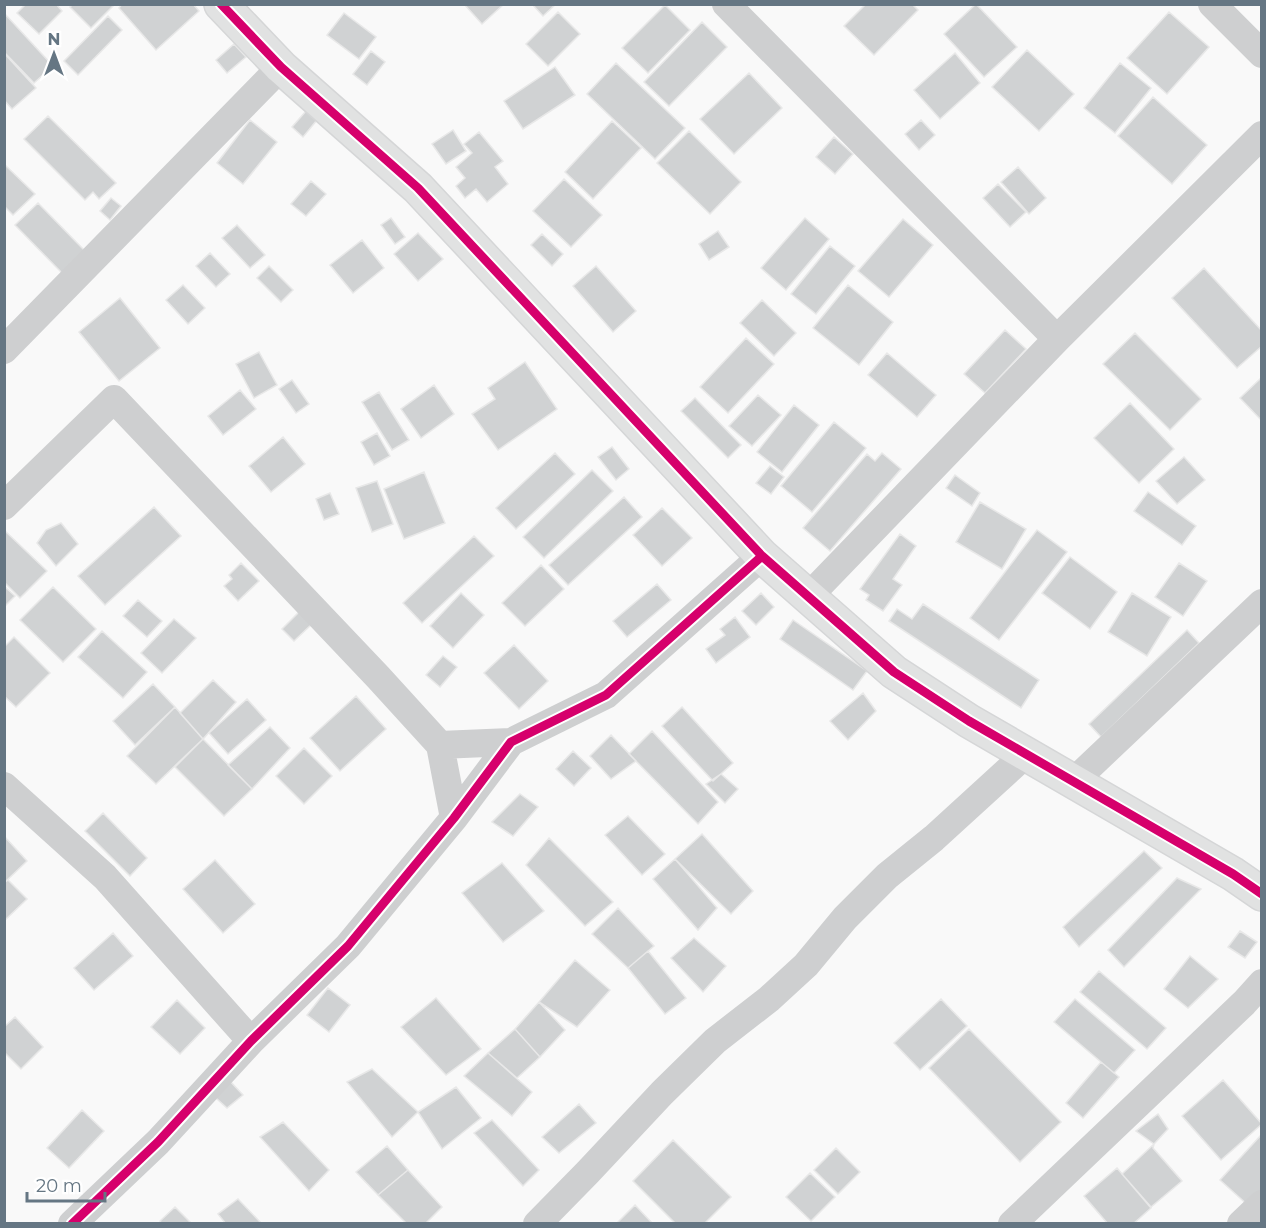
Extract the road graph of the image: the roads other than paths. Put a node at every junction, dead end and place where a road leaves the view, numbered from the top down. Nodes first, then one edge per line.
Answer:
1 (221, 4) edge
2 (726, 4) edge
3 (1212, 4) edge
4 (1262, 54) edge
5 (281, 67) junction
6 (1262, 135) edge
7 (1057, 339) junction
8 (4, 350) edge
9 (4, 506) edge
10 (762, 556) junction
11 (809, 596) junction
12 (1262, 603) edge
13 (511, 742) junction
14 (440, 745) junction
15 (1026, 754) junction
16 (1074, 780) junction
17 (4, 786) edge
18 (454, 818) junction
19 (1262, 894) edge
20 (1262, 983) edge
21 (251, 1041) junction
22 (1262, 1204) edge
23 (72, 1224) edge
24 (537, 1224) edge
25 (1012, 1224) edge
26 (1241, 1224) edge

1 - 5 street
2 - 7 street
3 - 4 street
5 - 8 street
5 - 10 street
6 - 7 street
7 - 11 street
9 - 14 street
10 - 11 street
10 - 13 street
11 - 15 street
12 - 16 street
13 - 14 street
13 - 18 street
14 - 18 street
15 - 16 street
15 - 24 street
16 - 19 street
17 - 21 street
18 - 21 street
20 - 25 street
21 - 23 street
22 - 26 street

